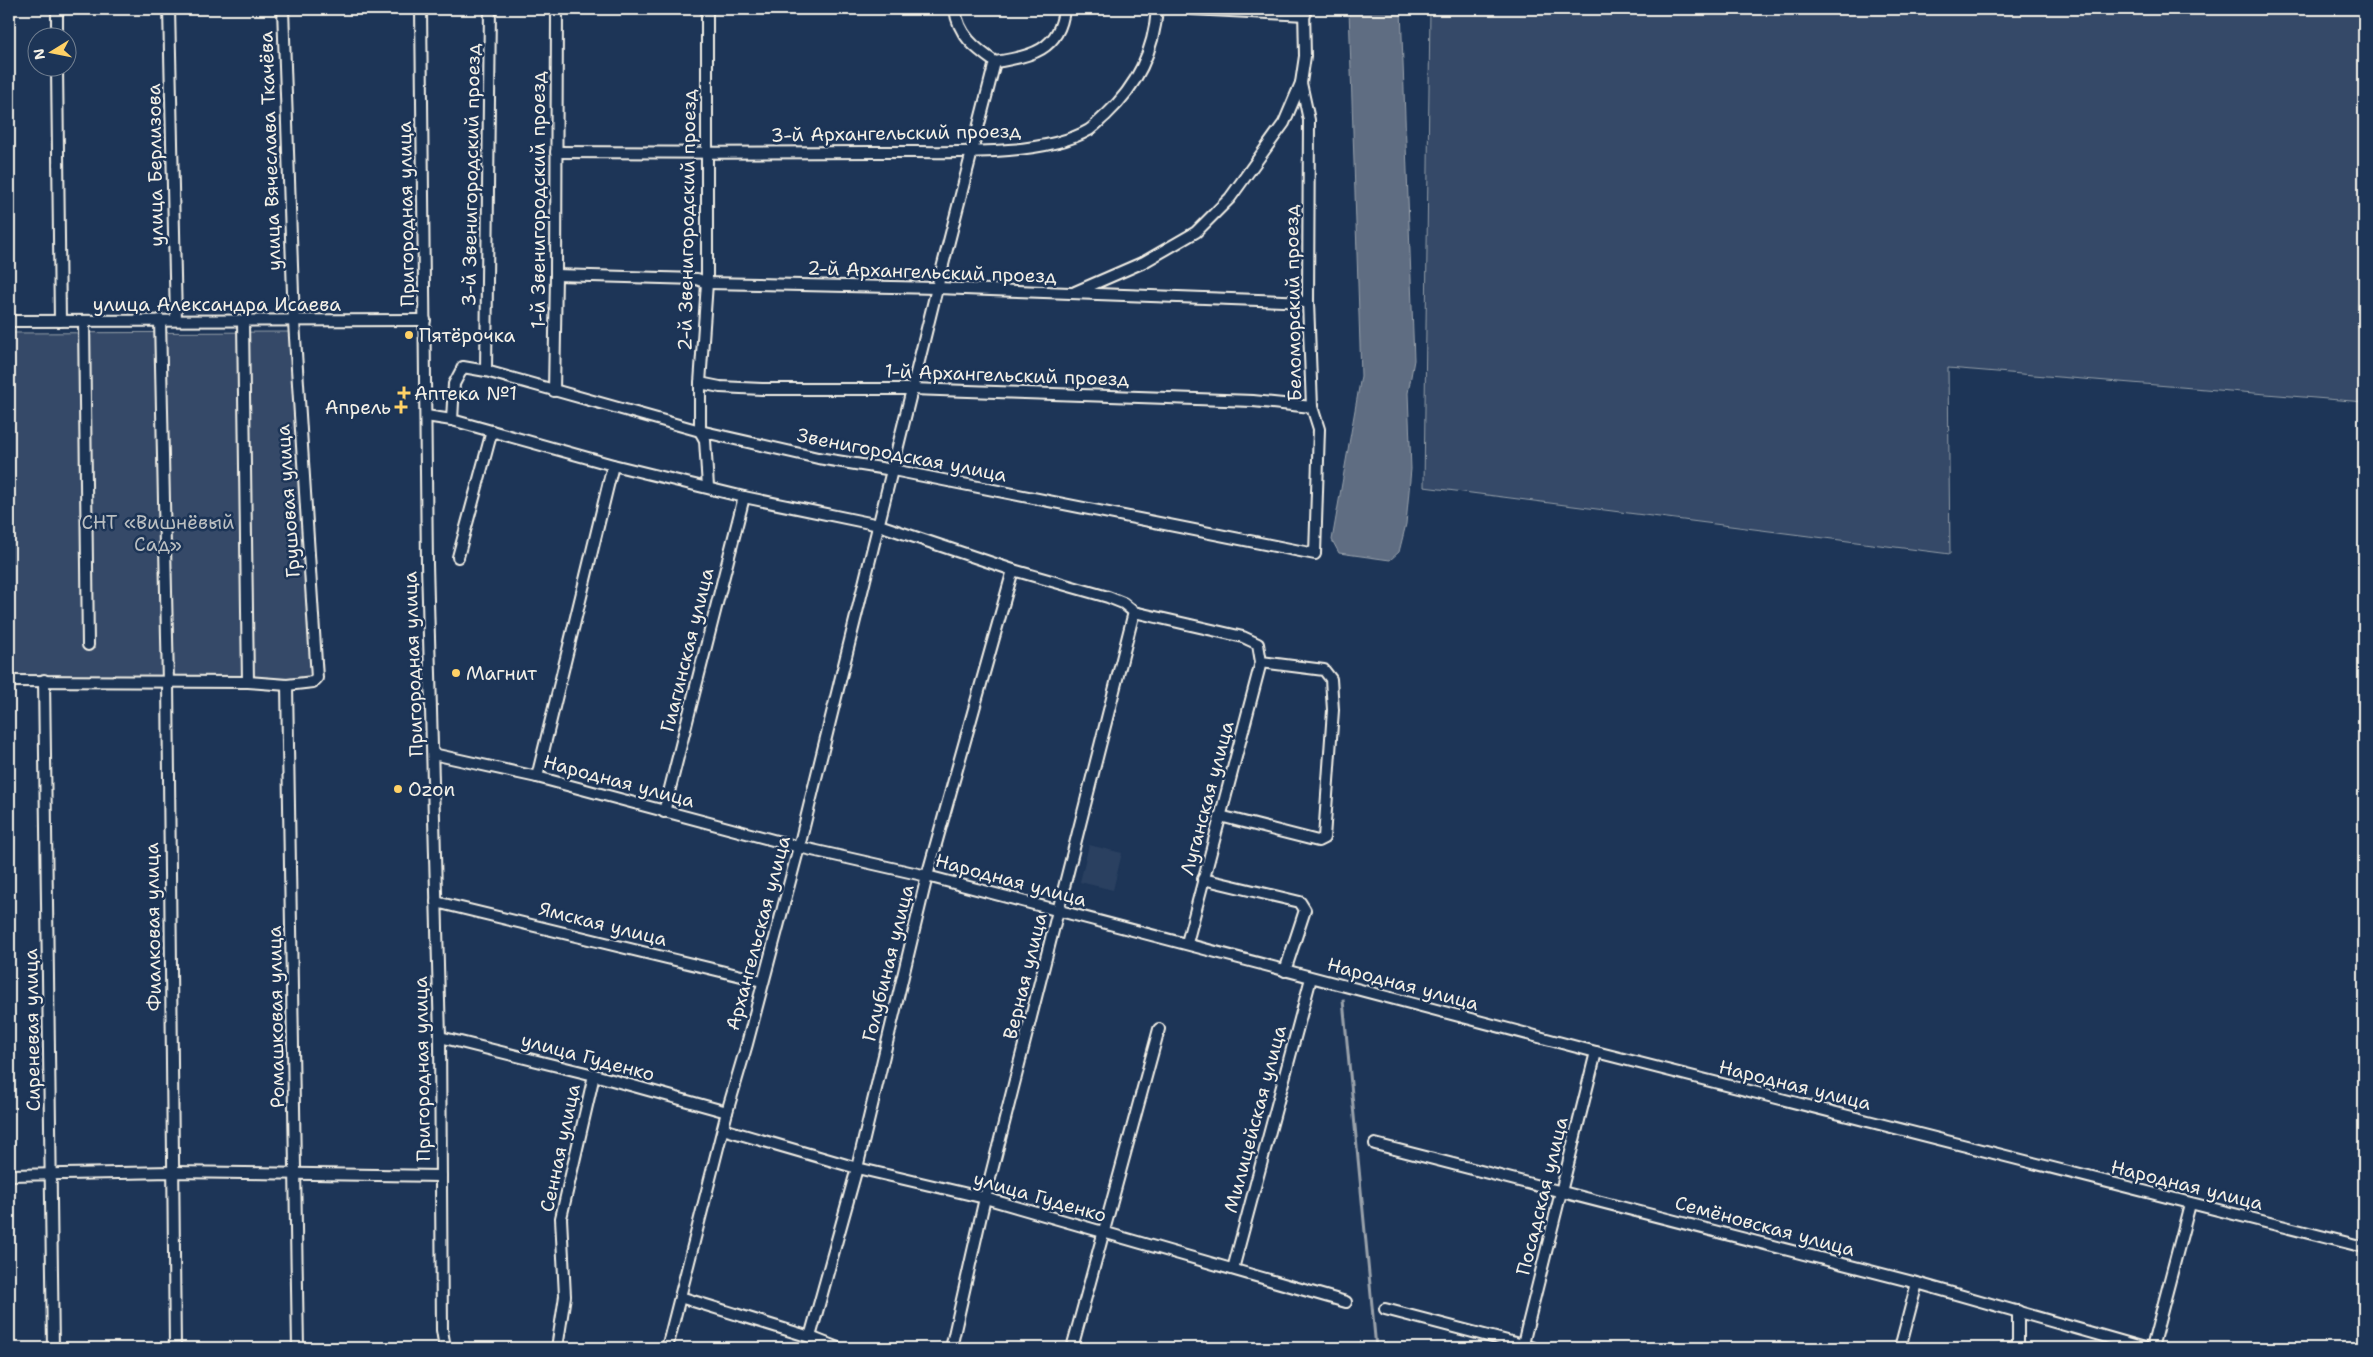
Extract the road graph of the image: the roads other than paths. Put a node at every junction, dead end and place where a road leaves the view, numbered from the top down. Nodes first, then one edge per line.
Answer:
1 (57, 9) edge
2 (169, 9) edge
3 (283, 9) edge
4 (421, 9) edge
5 (490, 9) edge
6 (556, 9) edge
7 (707, 9) edge
8 (955, 9) edge
9 (1064, 9) edge
10 (1157, 9) edge
11 (1191, 9) edge
12 (1305, 12) edge
13 (57, 28) edge
14 (995, 62) junction
15 (57, 78) edge
16 (1301, 83) junction
17 (973, 151) junction
18 (556, 152) junction
19 (706, 154) junction
20 (556, 275) junction
21 (707, 283) junction
22 (937, 288) junction
23 (1072, 294) junction
24 (1308, 302) junction
25 (9, 320) edge
26 (60, 320) junction
27 (160, 320) junction
28 (176, 320) junction
29 (425, 320) junction
30 (84, 321) junction
31 (243, 322) junction
32 (294, 322) junction
33 (486, 371) junction
34 (700, 383) junction
35 (912, 389) junction
36 (554, 391) junction
37 (1312, 407) junction
38 (426, 416) junction
39 (452, 420) junction
40 (492, 431) junction
41 (700, 431) junction
42 (613, 465) junction
43 (893, 470) junction
44 (708, 487) junction
45 (744, 497) junction
46 (879, 525) junction
47 (1315, 554) joint
48 (458, 557) dead end
49 (1013, 570) junction
50 (1134, 612) junction
51 (88, 645) dead end
52 (1261, 662) junction
53 (44, 680) junction
54 (9, 681) edge
55 (168, 682) junction
56 (248, 682) junction
57 (287, 685) junction
58 (433, 754) junction
59 (537, 777) junction
60 (664, 812) junction
61 (1220, 816) junction
62 (799, 847) junction
63 (928, 876) junction
64 (1203, 879) junction
65 (436, 902) junction
66 (1059, 912) junction
67 (1187, 943) junction
68 (1285, 971) junction
69 (1311, 978) junction
70 (762, 981) junction
71 (1159, 1029) dead end
72 (440, 1037) junction
73 (1596, 1052) junction
74 (594, 1075) junction
75 (727, 1112) junction
76 (723, 1129) junction
77 (1374, 1144) dead end
78 (857, 1168) junction
79 (173, 1172) junction
80 (52, 1174) junction
81 (296, 1174) junction
82 (9, 1175) edge
83 (441, 1176) junction
84 (1561, 1191) junction
85 (985, 1198) junction
86 (2190, 1204) junction
87 (1104, 1234) junction
88 (2364, 1247) edge
89 (1233, 1269) junction
90 (1917, 1283) junction
91 (680, 1297) junction
92 (1346, 1302) dead end
93 (1385, 1309) dead end
94 (2018, 1311) junction
95 (810, 1337) junction
96 (1522, 1347) edge
97 (53, 1348) edge
98 (175, 1348) edge
99 (298, 1348) edge
100 (445, 1348) edge
101 (557, 1348) edge
102 (667, 1348) edge
103 (838, 1348) edge
104 (951, 1348) edge
105 (1072, 1348) edge
106 (1534, 1348) edge
107 (1900, 1348) edge
108 (2018, 1348) edge
109 (2145, 1348) edge
110 (2152, 1348) edge

1 - 13 street
2 - 28 street, улица Берлизова
3 - 32 street, улица Вячеслава Ткачёва
4 - 29 street, Пригородная улица
5 - 33 street, 3-й Звенигородский проезд
6 - 18 street, 1-й Звенигородский проезд
7 - 19 street, 2-й Звенигородский проезд
8 - 14 street
9 - 14 street
10 - 17 street, 3-й Архангельский проезд
11 - 12 street
12 - 16 street, Беломорский проезд
14 - 17 street
15 - 26 street
16 - 23 street, Беломорский проезд
16 - 24 street, Беломорский проезд
17 - 19 street, 3-й Архангельский проезд
17 - 22 street
18 - 19 street, 3-й Архангельский проезд
18 - 20 street, 1-й Звенигородский проезд
19 - 21 street, 2-й Звенигородский проезд
20 - 21 street, 2-й Архангельский проезд
20 - 36 street, 1-й Звенигородский проезд
21 - 22 street, 2-й Архангельский проезд
21 - 34 street, 2-й Звенигородский проезд
22 - 23 street, 2-й Архангельский проезд
22 - 35 street
23 - 24 street, 2-й Архангельский проезд
24 - 37 street, Беломорский проезд
25 - 26 street, улица Александра Исаева
26 - 30 street, улица Александра Исаева
27 - 28 street, улица Александра Исаева
27 - 30 street, улица Александра Исаева
27 - 55 street, Фиалковая улица
28 - 31 street, улица Александра Исаева
29 - 32 street, улица Александра Исаева
29 - 38 street, Пригородная улица
30 - 51 street
31 - 32 street, улица Александра Исаева
31 - 56 street
32 - 57 street, Грушовая улица
33 - 36 street, Звенигородская улица
33 - 39 street, Звенигородская улица
34 - 35 street, 1-й Архангельский проезд
34 - 41 street, 2-й Звенигородский проезд
35 - 37 street, 1-й Архангельский проезд
35 - 43 street
36 - 41 street, Звенигородская улица
37 - 47 street, Беломорский проезд
38 - 39 street
38 - 58 street, Пригородная улица
39 - 40 street
40 - 42 street
40 - 48 street
41 - 43 street, Звенигородская улица
41 - 44 street, 2-й Звенигородский проезд
42 - 44 street
42 - 59 street
43 - 46 street, Архангельская улица
43 - 47 street, Звенигородская улица
44 - 45 street
45 - 46 street
45 - 60 street, Гиагинская улица
46 - 49 street
46 - 62 street, Архангельская улица
49 - 50 street
49 - 63 street, Голубиная улица
50 - 52 street
50 - 66 street, Верная улица
52 - 61 street, Луганская улица
52 - 61 street
53 - 54 street
53 - 55 street
53 - 80 street, Сиреневая улица
55 - 56 street
55 - 79 street, Фиалковая улица
56 - 57 street
57 - 81 street, Ромашковая улица
58 - 59 street, Народная улица
58 - 65 street, Пригородная улица
59 - 60 street, Народная улица
60 - 62 street, Народная улица
61 - 64 street, Луганская улица
62 - 63 street, Народная улица
62 - 70 street, Архангельская улица
63 - 66 street, Народная улица
63 - 78 street, Голубиная улица
64 - 67 street, Луганская улица
64 - 68 street
65 - 70 street, Ямская улица
65 - 72 street, Пригородная улица
66 - 67 street, Народная улица
66 - 85 street, Верная улица
67 - 68 street, Народная улица
68 - 69 street, Народная улица
69 - 73 street, Народная улица
69 - 89 street, Милицейская улица
70 - 75 street, Архангельская улица
71 - 87 street
72 - 74 street, улица Гуденко
72 - 83 street, Пригородная улица
73 - 84 street, Посадская улица
73 - 86 street, Народная улица
74 - 75 street, улица Гуденко
74 - 101 street, Сенная улица
75 - 76 street, Архангельская улица
76 - 78 street, улица Гуденко
76 - 91 street, Архангельская улица
77 - 84 street, Семёновская улица
78 - 85 street, улица Гуденко
78 - 95 street, Голубиная улица
79 - 80 street
79 - 81 street
79 - 98 street, Фиалковая улица
80 - 82 street
80 - 97 street, Сиреневая улица
81 - 83 street
81 - 99 street, Ромашковая улица
83 - 100 street, Пригородная улица
84 - 90 street, Семёновская улица
84 - 96 street, Посадская улица
85 - 87 street, улица Гуденко
85 - 104 street, Верная улица
86 - 88 street, Народная улица
86 - 110 street
87 - 89 street, улица Гуденко
87 - 105 street
89 - 92 street, улица Гуденко
90 - 94 street, Семёновская улица
90 - 107 street
91 - 95 street
91 - 102 street, Архангельская улица
93 - 96 street
94 - 108 street
94 - 109 street, Семёновская улица
95 - 103 street
96 - 106 street

